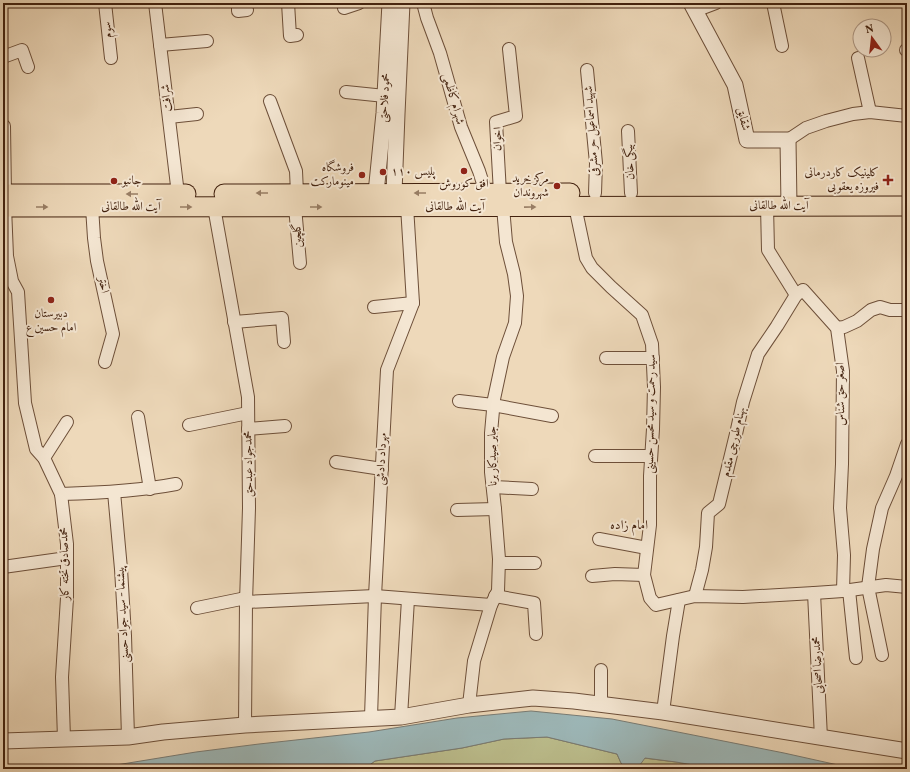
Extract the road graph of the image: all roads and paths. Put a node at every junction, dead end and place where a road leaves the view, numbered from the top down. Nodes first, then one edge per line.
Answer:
1 (105, 3) edge
2 (155, 3) edge
3 (288, 3) edge
4 (359, 3) edge
5 (390, 3) edge
6 (402, 3) edge
7 (423, 3) edge
8 (716, 3) edge
9 (773, 3) edge
10 (693, 7) edge
11 (344, 8) dead end
12 (297, 35) dead end
13 (207, 41) dead end
14 (160, 45) junction
15 (782, 46) dead end
16 (394, 48) junction
17 (508, 49) dead end
18 (3, 57) edge
19 (111, 58) dead end
20 (858, 58) dead end
21 (28, 67) dead end
22 (587, 70) dead end
23 (346, 92) dead end
24 (385, 96) junction
25 (270, 101) dead end
26 (870, 112) junction
27 (197, 114) dead end
28 (390, 114) junction
29 (907, 116) edge
30 (169, 117) junction
31 (3, 126) edge
32 (628, 131) dead end
33 (788, 140) junction
34 (907, 192) edge
35 (595, 193) junction
36 (631, 193) junction
37 (178, 194) junction
38 (496, 198) junction
39 (767, 199) junction
40 (789, 199) junction
41 (296, 200) junction
42 (392, 200) junction
43 (4, 201) edge
44 (575, 206) junction
45 (907, 206) edge
46 (214, 207) junction
47 (92, 208) junction
48 (300, 263) dead end
49 (796, 295) junction
50 (413, 303) junction
51 (374, 306) dead end
52 (907, 310) edge
53 (234, 322) junction
54 (837, 328) junction
55 (284, 342) dead end
56 (606, 358) dead end
57 (653, 358) junction
58 (105, 362) dead end
59 (459, 402) dead end
60 (493, 405) junction
61 (248, 413) junction
62 (138, 416) dead end
63 (552, 416) dead end
64 (67, 422) dead end
65 (189, 425) dead end
66 (285, 426) dead end
67 (248, 429) junction
68 (907, 444) edge
69 (595, 456) dead end
70 (651, 456) junction
71 (44, 458) junction
72 (336, 462) dead end
73 (382, 469) junction
74 (176, 484) dead end
75 (492, 487) junction
76 (150, 489) junction
77 (532, 489) dead end
78 (114, 492) junction
79 (61, 494) junction
80 (495, 509) junction
81 (457, 510) dead end
82 (599, 539) dead end
83 (647, 548) junction
84 (67, 558) junction
85 (499, 563) junction
86 (535, 563) dead end
87 (3, 567) edge
88 (644, 575) junction
89 (592, 576) dead end
90 (907, 587) edge
91 (868, 588) junction
92 (846, 591) junction
93 (814, 593) junction
94 (375, 596) junction
95 (695, 596) junction
96 (246, 599) junction
97 (408, 599) junction
98 (679, 600) junction
99 (493, 601) junction
100 (197, 608) dead end
101 (536, 634) dead end
102 (882, 654) dead end
103 (856, 658) dead end
104 (601, 670) dead end
105 (601, 704) junction
106 (469, 705) junction
107 (663, 712) junction
108 (401, 716) junction
109 (371, 717) junction
110 (245, 725) junction
111 (128, 737) junction
112 (821, 738) junction
113 (64, 740) junction
114 (3, 741) edge
115 (907, 751) edge

1 - 19 street, سوم
2 - 14 street, شرافت
3 - 12 street
4 - 11 street
5 - 16 street, محمود فلاحتی
6 - 16 street, محمود فلاحتی
7 - 38 street, شهرام کاظمی
8 - 10 street
9 - 15 street
10 - 33 street, شقایق
13 - 14 street
14 - 30 street, شرافت
16 - 24 street, محمود فلاحتی
16 - 28 street, محمود فلاحتی
17 - 38 street, اخوان
18 - 21 street
20 - 26 street
22 - 35 street, شهید اسماعیل حر مشرقی
23 - 24 street
24 - 28 street, محمود فلاحتی
25 - 41 street, گلچین
26 - 29 street
26 - 33 street
27 - 30 street
28 - 42 street, محمود فلاحتی
30 - 37 street, شرافت
31 - 43 street, محمدصادق تخته کار
32 - 36 street, بیگی خان
33 - 40 street
34 - 40 main road, آیت الله طالقانی
35 - 36 main road, آیت الله طالقانی
35 - 38 main road, آیت الله طالقانی
36 - 39 main road, آیت الله طالقانی
41 -> 37 main road, آیت الله طالقانی
37 -> 43 main road, آیت الله طالقانی
38 - 42 main road, آیت الله طالقانی
38 -> 44 main road, آیت الله طالقانی
38 - 60 street, جابر صیدکار برنا
39 - 40 main road, آیت الله طالقانی
39 - 44 main road, آیت الله طالقانی
39 - 49 street
40 - 45 main road, آیت الله طالقانی
41 - 42 main road, آیت الله طالقانی
41 - 46 main road, آیت الله طالقانی
41 - 48 street, گلچین
42 - 50 street, مهرداد دادشی
43 -> 47 main road, آیت الله طالقانی
43 - 71 street, محمدصادق تخته کار
44 - 57 street, سید رحمت و سید محسن حسینی
47 -> 46 main road, آیت الله طالقانی
46 - 53 street, محمدجواد عبدحق
47 - 58 street, اختر
49 - 54 street
49 - 95 street, بهنام طورچی مقدم
50 - 51 street
50 - 73 street, مهرداد دادشی
52 - 54 street
53 - 55 street
53 - 61 street, محمدجواد عبدحق
54 - 92 street, اصغر حق شناس
56 - 57 street
57 - 70 street, سید رحمت و سید محسن حسینی
59 - 60 street
60 - 63 street
60 - 75 street, جابر صیدکار برنا
61 - 65 street
61 - 67 street, محمدجواد عبدحق
62 - 76 street
64 - 71 street
66 - 67 street
67 - 96 street, محمدجواد عبدحق
68 - 91 street
69 - 70 street
70 - 83 street, سید رحمت و سید محسن حسینی
71 - 79 street, محمدصادق تخته کار
72 - 73 street
73 - 94 street, مهرداد دادشی
74 - 76 street
75 - 77 street
75 - 80 street, جابر صیدکار برنا
76 - 78 street
78 - 79 street
78 - 111 street, پیشنما - سید جواد حسنی
79 - 84 street, محمدصادق تخته کار
80 - 81 street
80 - 85 street, جابر صیدکار برنا
82 - 83 street
83 - 88 street, سید رحمت و سید محسن حسینی
84 - 87 street
84 - 113 street, محمدصادق تخته کار
85 - 86 street
85 - 99 street, جابر صیدکار برنا
88 - 89 street
88 - 98 street, سید رحمت و سید محسن حسینی
90 - 91 street, سید رحمت و سید محسن حسینی
91 - 92 street, سید رحمت و سید محسن حسینی
91 - 102 street
92 - 93 street, سید رحمت و سید محسن حسینی
92 - 103 street, اصغر حق شناس
93 - 95 street, سید رحمت و سید محسن حسینی
93 - 112 street, محمدرضا اصحابی
94 - 96 street
94 - 97 street
94 - 109 street, مهرداد دادشی
95 - 98 street, سید رحمت و سید محسن حسینی
96 - 100 street
96 - 110 street, محمدجواد عبدحق
97 - 99 street
97 - 108 street
98 - 107 street
99 - 101 street
99 - 106 street, جابر صیدکار برنا
104 - 105 street
105 - 106 street
105 - 107 street
106 - 108 street
107 - 112 street
108 - 109 street
109 - 110 street
110 - 111 street
111 - 113 street
112 - 115 street
113 - 114 street

